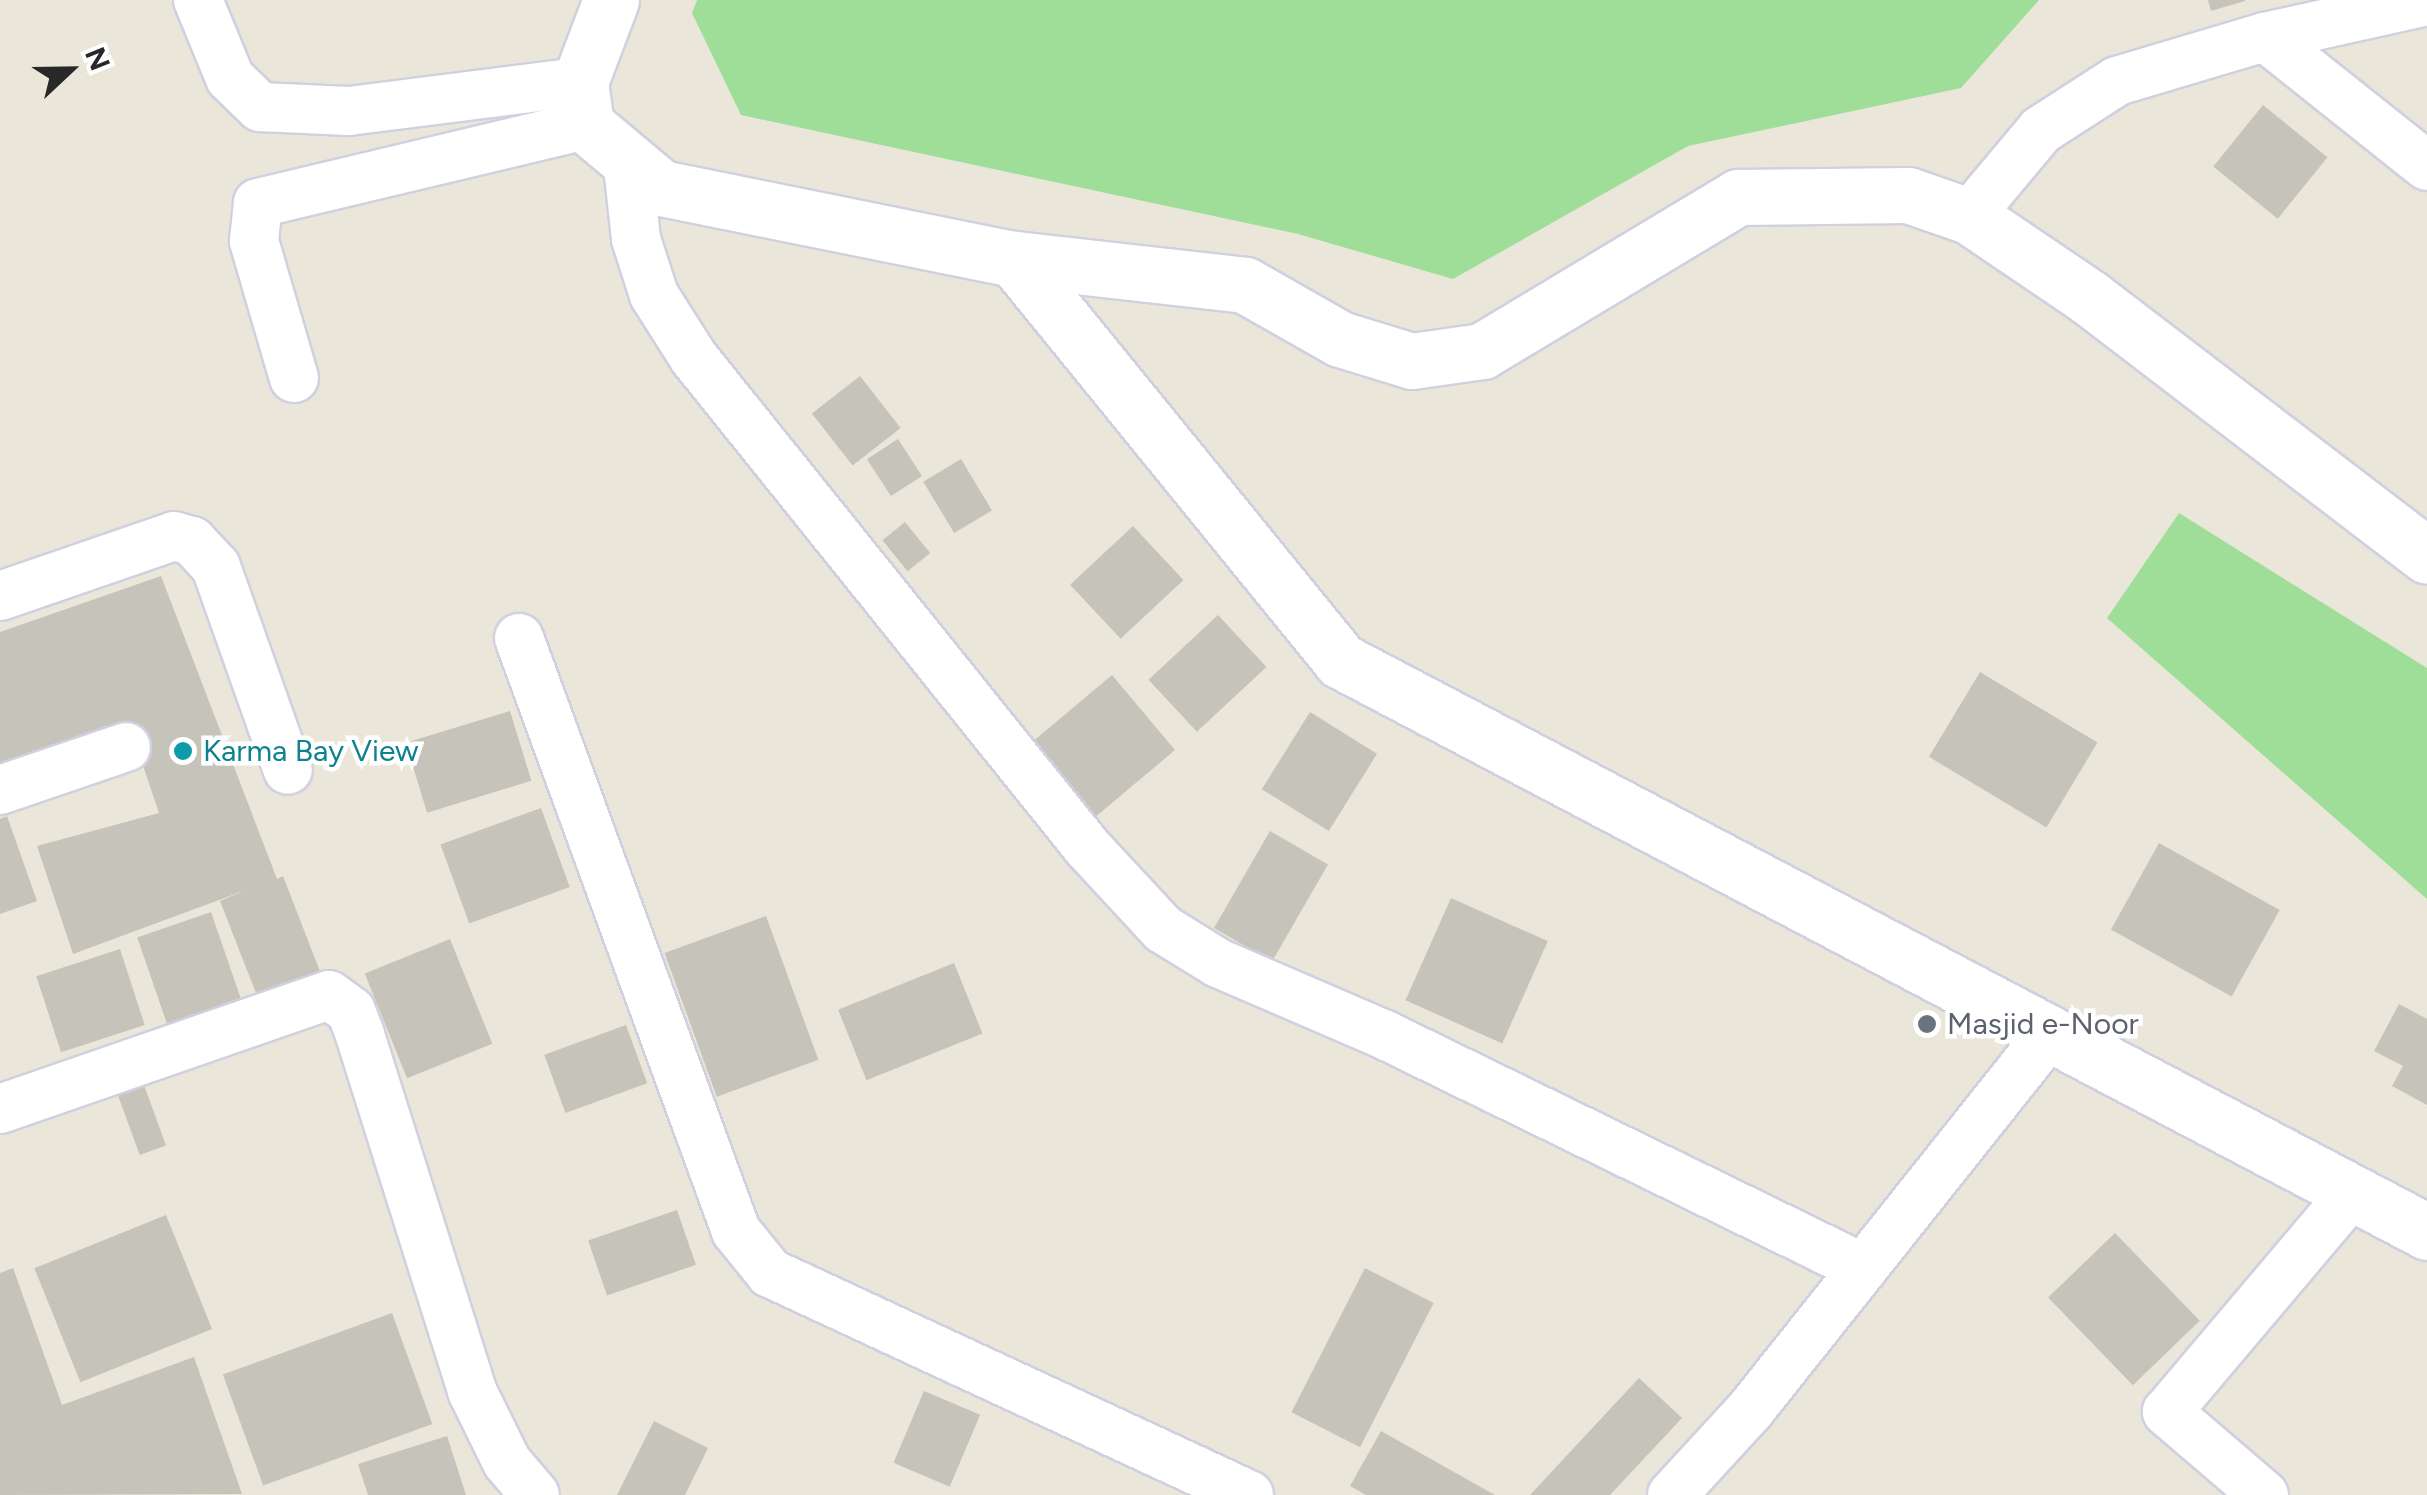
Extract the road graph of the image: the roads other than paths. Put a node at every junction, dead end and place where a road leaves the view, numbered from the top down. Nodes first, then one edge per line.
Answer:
1 (198, 0) edge
2 (611, 0) edge
3 (2427, 1) edge
4 (2265, 37) junction
5 (583, 103) junction
6 (628, 166) junction
7 (2427, 166) edge
8 (1970, 216) junction
9 (1014, 259) junction
10 (294, 378) dead end
11 (2427, 556) edge
12 (0, 596) edge
13 (520, 638) dead end
14 (126, 746) dead end
15 (288, 770) dead end
16 (0, 790) edge
17 (2051, 1032) junction
18 (0, 1110) edge
19 (2354, 1191) junction
20 (2427, 1232) edge
21 (1864, 1268) junction
22 (535, 1495) edge
23 (1249, 1495) edge
24 (1672, 1495) edge
25 (2264, 1495) edge

1 - 5 street
2 - 5 street
3 - 4 street
4 - 7 street
4 - 8 street
5 - 6 street
5 - 10 street
6 - 9 street
6 - 21 street
8 - 9 street
8 - 11 street
9 - 17 street
12 - 15 street
13 - 23 street
14 - 16 street
17 - 19 street
17 - 21 street
18 - 22 street
19 - 20 street
19 - 25 street
21 - 24 street

